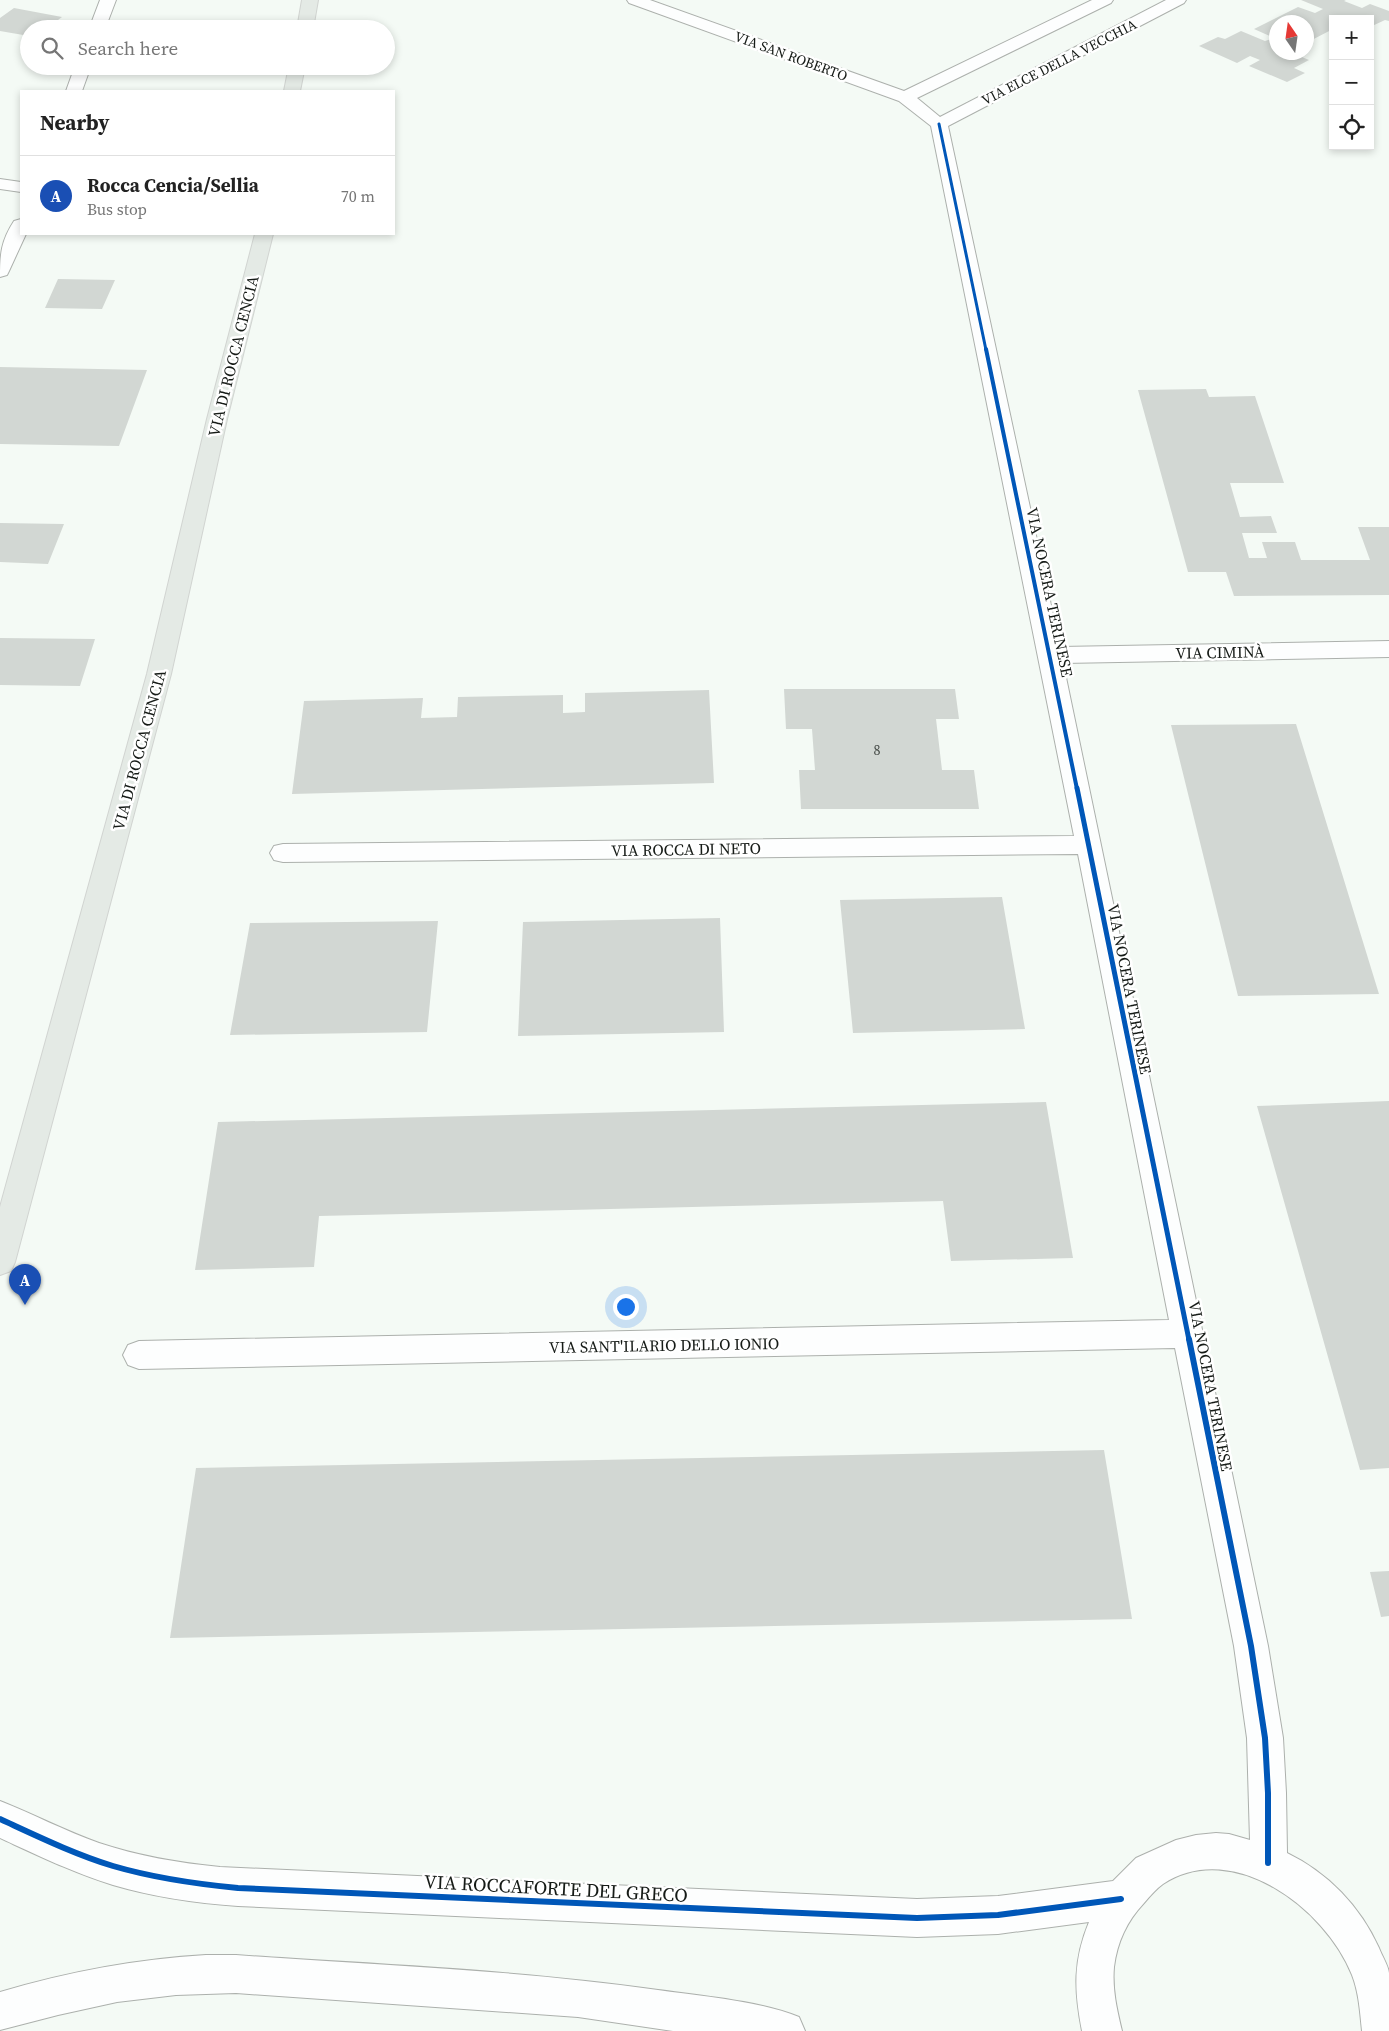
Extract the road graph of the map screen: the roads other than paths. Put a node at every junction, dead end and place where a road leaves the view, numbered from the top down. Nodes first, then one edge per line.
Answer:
1 (108, 0) edge
2 (310, 0) edge
3 (635, 0) edge
4 (1105, 0) edge
5 (1178, 0) edge
6 (100, 20) edge
7 (306, 20) edge
8 (80, 75) edge
9 (295, 75) edge
10 (74, 90) edge
11 (292, 90) edge
12 (905, 97) junction
13 (939, 124) junction
14 (0, 184) edge
15 (20, 187) edge
16 (20, 227) edge
17 (264, 235) edge
18 (0, 271) edge
19 (1389, 650) edge
20 (1050, 655) junction
21 (1089, 845) junction
22 (283, 853) dead end
23 (0, 1262) edge
24 (1188, 1334) junction
25 (139, 1355) dead end
26 (0, 1819) edge
27 (1268, 1863) junction
28 (1121, 1899) junction
29 (1378, 1978) edge
30 (0, 2011) edge
31 (785, 2031) edge
32 (1102, 2031) edge
33 (1382, 2031) edge

1 - 6 street
2 - 7 main road
3 - 12 street, VIA SAN ROBERTO
4 - 12 street
5 - 13 street, VIA ELCE DELLA VECCHIA
8 - 10 street
9 - 11 main road
12 - 13 street, VIA SAN ROBERTO
13 - 20 street, VIA NOCERA TERINESE
14 - 15 street
16 - 18 street
17 - 23 main road, VIA DI ROCCA CENCIA
19 - 20 street, VIA CIMINÀ
20 - 21 street, VIA NOCERA TERINESE
21 - 22 street, VIA ROCCA DI NETO
21 - 24 street, VIA NOCERA TERINESE
24 - 25 street, VIA SANT'ILARIO DELLO IONIO
24 - 27 street, VIA NOCERA TERINESE
26 - 28 street, VIA ROCCAFORTE DEL GRECO
27 - 28 street
27 - 29 street
28 - 32 street
29 - 33 street
30 - 31 street

